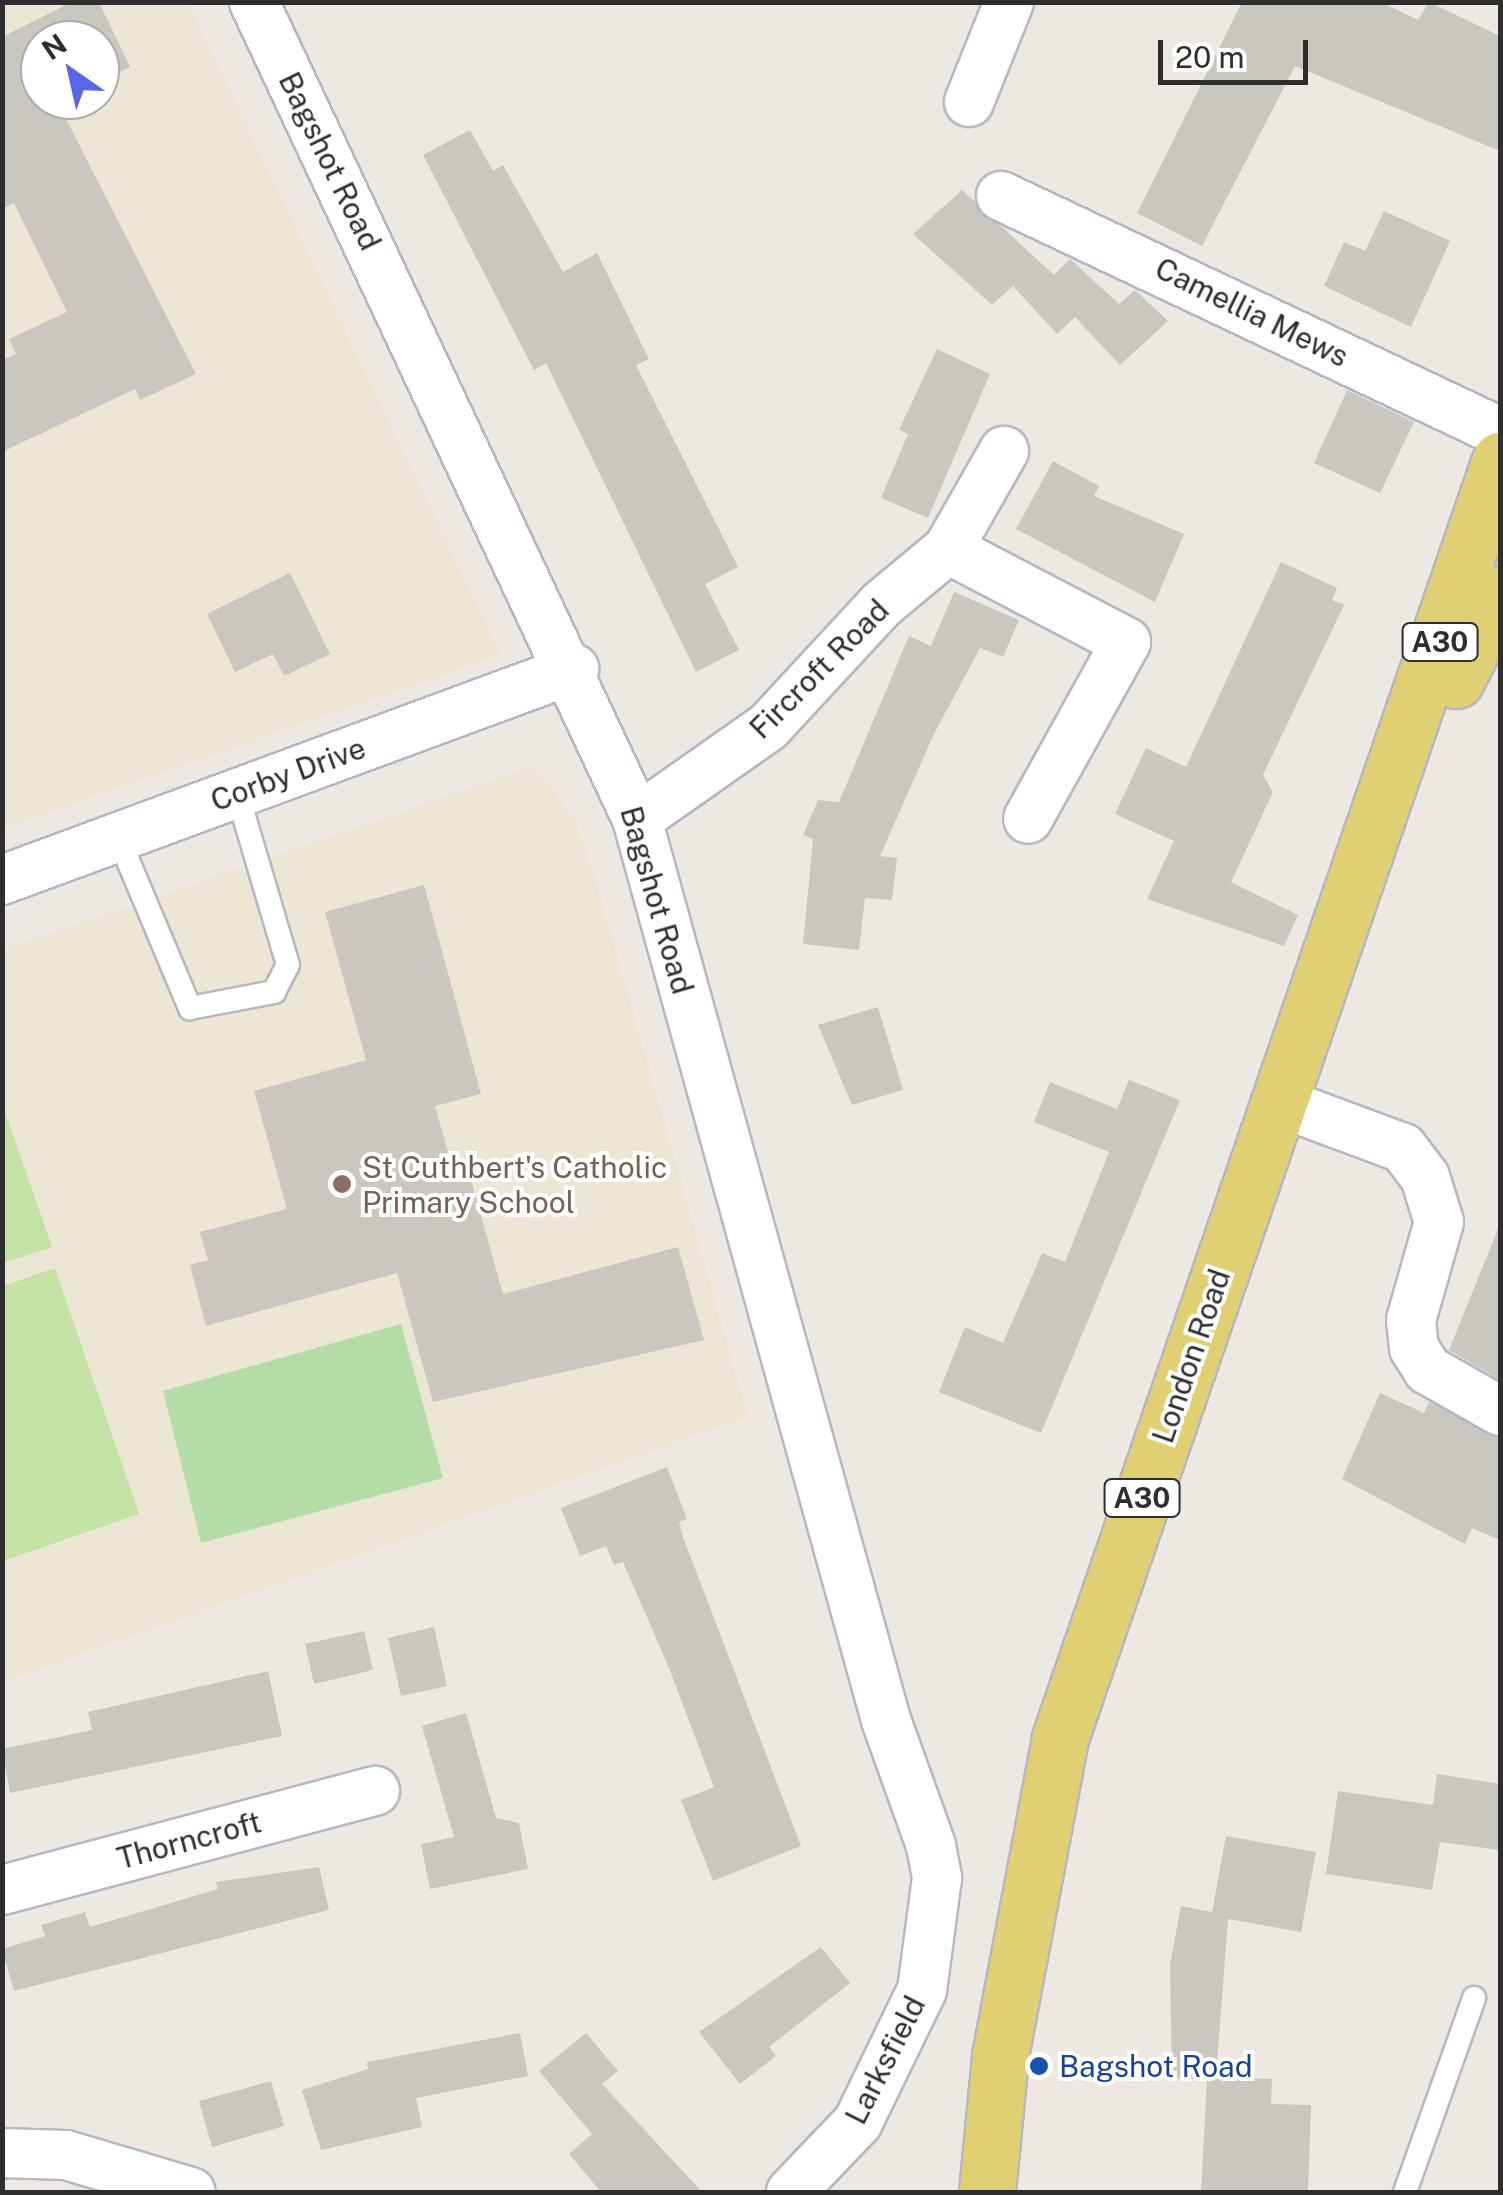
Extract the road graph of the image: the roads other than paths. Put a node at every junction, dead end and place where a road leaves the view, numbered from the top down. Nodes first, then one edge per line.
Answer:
1 (254, 2) edge
2 (1009, 2) edge
3 (969, 102) dead end
4 (1001, 196) dead end
5 (1500, 432) edge
6 (1004, 451) dead end
7 (1500, 460) edge
8 (948, 549) junction
9 (1500, 594) edge
10 (574, 670) junction
11 (237, 793) junction
12 (1028, 819) dead end
13 (637, 820) junction
14 (1382, 825) junction
15 (118, 837) junction
16 (2, 880) edge
17 (1279, 1102) junction
18 (1500, 1411) edge
19 (375, 1791) dead end
20 (931, 1846) joint
21 (2, 1890) edge
22 (1474, 1998) dead end
23 (2, 2152) edge
24 (191, 2192) edge
25 (792, 2192) edge
26 (988, 2192) edge
27 (1405, 2192) edge

1 - 10 street, Bagshot Road
2 - 3 street
4 - 5 street, Camellia Mews
6 - 8 street, Fircroft Road
7 - 14 main road, London Road / A30
8 - 12 street
8 - 13 street, Fircroft Road
9 - 14 main road, London Road / A30
10 - 11 street, Corby Drive
10 - 13 street, Bagshot Road
11 - 15 street, Corby Drive
11 - 15 lane
13 - 20 street, Bagshot Road
14 - 17 main road, London Road / A30
15 - 16 street, Corby Drive
17 - 18 street
17 - 26 main road, London Road / A30
19 - 21 street, Thorncroft
20 - 25 street, Larksfield
22 - 27 lane
23 - 24 street

